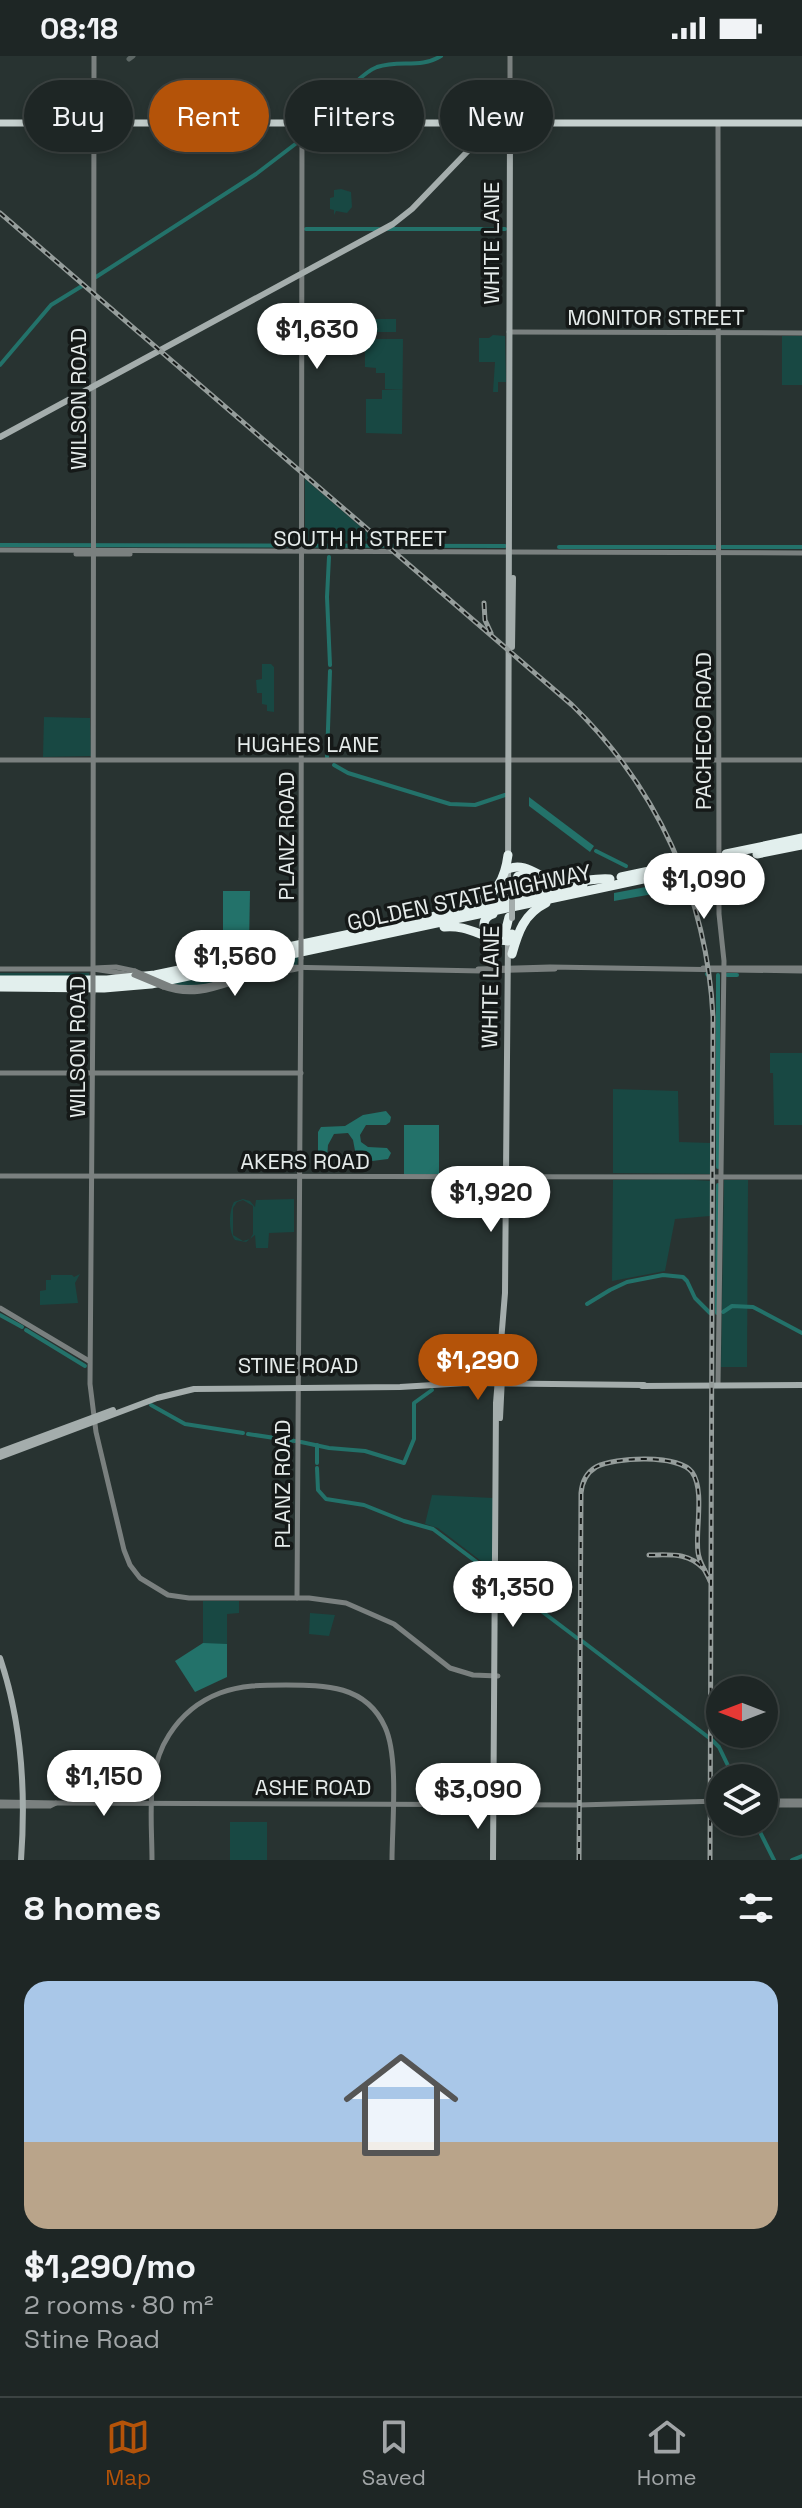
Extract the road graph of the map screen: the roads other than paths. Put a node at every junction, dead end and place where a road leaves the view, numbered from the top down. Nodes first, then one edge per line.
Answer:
1 (94, 56) edge
2 (510, 56) edge
3 (94, 80) edge
4 (510, 80) edge
5 (24, 123) edge
6 (553, 123) edge
7 (556, 123) junction
8 (584, 123) junction
9 (612, 123) junction
10 (640, 123) junction
11 (0, 124) edge
12 (11, 124) junction
13 (24, 124) edge
14 (553, 124) edge
15 (133, 125) edge
16 (147, 125) edge
17 (769, 125) junction
18 (802, 125) edge
19 (553, 126) edge
20 (568, 126) junction
21 (596, 126) junction
22 (625, 126) junction
23 (718, 126) junction
24 (94, 152) edge
25 (302, 152) edge
26 (462, 152) edge
27 (467, 152) edge
28 (510, 152) edge
29 (302, 271) junction
30 (511, 332) junction
31 (719, 333) junction
32 (802, 333) edge
33 (94, 384) junction
34 (0, 435) edge
35 (509, 436) junction
36 (512, 447) junction
37 (509, 487) junction
38 (513, 504) junction
39 (94, 549) junction
40 (303, 549) junction
41 (461, 551) junction
42 (495, 551) junction
43 (0, 552) edge
44 (424, 552) junction
45 (560, 552) junction
46 (659, 552) junction
47 (695, 552) junction
48 (511, 553) junction
49 (719, 553) junction
50 (802, 553) edge
51 (448, 554) junction
52 (484, 554) junction
53 (547, 555) junction
54 (643, 555) junction
55 (681, 555) junction
56 (510, 597) junction
57 (510, 628) junction
58 (508, 657) junction
59 (512, 668) junction
60 (0, 760) edge
61 (94, 760) junction
62 (302, 760) junction
63 (510, 760) junction
64 (719, 760) junction
65 (802, 760) edge
66 (510, 813) junction
67 (802, 838) edge
68 (802, 845) edge
69 (508, 855) junction
70 (726, 857) junction
71 (510, 868) junction
72 (608, 883) junction
73 (510, 904) junction
74 (421, 919) junction
75 (405, 930) junction
76 (510, 937) junction
77 (512, 954) junction
78 (535, 967) junction
79 (301, 968) junction
80 (789, 968) junction
81 (0, 969) edge
82 (509, 969) junction
83 (555, 969) junction
84 (724, 969) junction
85 (802, 969) edge
86 (527, 971) junction
87 (772, 971) junction
88 (93, 972) junction
89 (0, 980) edge
90 (0, 988) edge
91 (507, 1006) junction
92 (511, 1024) junction
93 (509, 1064) junction
94 (0, 1073) edge
95 (92, 1073) junction
96 (301, 1073) junction
97 (509, 1084) junction
98 (0, 1176) edge
99 (91, 1177) junction
100 (300, 1177) junction
101 (508, 1177) junction
102 (722, 1177) junction
103 (802, 1177) edge
104 (508, 1269) junction
105 (507, 1291) junction
106 (0, 1308) edge
107 (501, 1338) junction
108 (503, 1355) junction
109 (90, 1362) junction
110 (378, 1383) junction
111 (542, 1383) junction
112 (298, 1385) junction
113 (402, 1385) junction
114 (498, 1385) junction
115 (573, 1385) junction
116 (644, 1385) junction
117 (718, 1385) junction
118 (802, 1385) edge
119 (364, 1387) junction
120 (525, 1387) junction
121 (496, 1412) junction
122 (94, 1419) junction
123 (500, 1426) junction
124 (0, 1454) edge
125 (495, 1533) junction
126 (499, 1550) junction
127 (497, 1570) junction
128 (497, 1582) junction
129 (297, 1598) junction
130 (495, 1602) junction
131 (498, 1618) junction
132 (0, 1658) edge
133 (0, 1669) edge
134 (496, 1676) junction
135 (496, 1729) junction
136 (495, 1764) junction
137 (706, 1802) edge
138 (152, 1803) junction
139 (392, 1803) junction
140 (495, 1803) junction
141 (778, 1803) edge
142 (802, 1803) edge
143 (0, 1804) edge
144 (20, 1804) junction
145 (495, 1859) edge
146 (19, 1860) edge
147 (152, 1860) edge
148 (392, 1860) edge

1 - 3 street, WILSON ROAD
2 - 4 street
5 - 12 main road
6 - 7 main road
7 - 8 main road
7 - 14 main road
8 - 9 main road
8 - 20 main road
9 - 10 main road
9 - 21 main road
10 - 17 main road
10 - 22 main road
11 - 12 main road
12 - 13 main road
15 - 16 main road
17 - 18 main road
17 - 18 main road
17 - 23 main road
19 - 20 main road
20 - 21 main road
21 - 22 main road
22 - 23 main road
23 - 31 street, PACHECO ROAD
24 - 33 street, WILSON ROAD
25 - 29 street, PLANZ ROAD
26 - 29 main road
27 - 29 main road
28 - 30 main road, WHITE LANE
29 - 33 main road
29 - 40 street, PLANZ ROAD
30 - 31 street, MONITOR STREET
30 - 35 main road, WHITE LANE
30 - 36 main road, WHITE LANE
31 - 32 street, MONITOR STREET
31 - 49 street, PACHECO ROAD
33 - 34 main road
33 - 39 street, WILSON ROAD
35 - 36 main road
35 - 37 main road, WHITE LANE
36 - 38 main road, WHITE LANE
37 - 38 main road
37 - 48 main road, WHITE LANE
38 - 48 main road, WHITE LANE
39 - 40 street, SOUTH H STREET
39 - 43 street, SOUTH H STREET
39 - 61 street, WILSON ROAD
40 - 44 street, SOUTH H STREET
40 - 62 street, PLANZ ROAD
41 - 42 street, SOUTH H STREET
41 - 44 street, SOUTH H STREET
41 - 51 street
42 - 48 street, SOUTH H STREET
42 - 52 street
44 - 51 street, SOUTH H STREET
45 - 46 street, SOUTH H STREET
45 - 48 street, SOUTH H STREET
45 - 53 street
46 - 47 street, SOUTH H STREET
46 - 54 street
47 - 49 street, SOUTH H STREET
47 - 55 street
48 - 52 street, SOUTH H STREET
48 - 53 street, SOUTH H STREET
48 - 56 main road, WHITE LANE
48 - 56 main road, WHITE LANE
49 - 50 street, SOUTH H STREET
49 - 55 street, SOUTH H STREET
49 - 64 street, PACHECO ROAD
51 - 52 street, SOUTH H STREET
53 - 54 street, SOUTH H STREET
54 - 55 street, SOUTH H STREET
56 - 57 main road, WHITE LANE
57 - 58 main road, WHITE LANE
57 - 59 main road, WHITE LANE
58 - 59 main road
58 - 63 main road, WHITE LANE
59 - 63 main road, WHITE LANE
60 - 61 street, HUGHES LANE
61 - 62 street, HUGHES LANE
61 - 88 street, WILSON ROAD
62 - 63 street, HUGHES LANE
62 - 79 street, PLANZ ROAD, bridge
63 - 64 street, HUGHES LANE
63 - 66 main road, WHITE LANE
63 - 66 main road, WHITE LANE
64 - 65 street, HUGHES LANE
64 - 84 street, PACHECO ROAD
66 - 69 main road, WHITE LANE
66 - 71 main road, WHITE LANE
67 - 70 highway, GOLDEN STATE HIGHWAY
68 - 70 highway, GOLDEN STATE HIGHWAY
69 - 71 main road, WHITE LANE
69 - 74 highway
70 - 72 highway, GOLDEN STATE HIGHWAY, bridge
71 - 72 highway
71 - 73 main road, WHITE LANE
72 - 73 highway, GOLDEN STATE HIGHWAY
72 - 77 highway
73 - 74 highway, GOLDEN STATE HIGHWAY
73 - 75 highway, GOLDEN STATE HIGHWAY
73 - 76 main road, WHITE LANE
74 - 89 highway, GOLDEN STATE HIGHWAY
75 - 76 highway
75 - 90 highway, GOLDEN STATE HIGHWAY
76 - 77 main road, WHITE LANE
76 - 82 main road, WHITE LANE
77 - 82 main road, WHITE LANE
78 - 82 street
78 - 83 street
78 - 86 street
79 - 82 street
79 - 88 street, bridge
79 - 96 street, PLANZ ROAD
80 - 84 street
80 - 85 street
80 - 87 street
81 - 88 street
82 - 86 street
82 - 91 main road, WHITE LANE
82 - 92 main road, WHITE LANE
83 - 84 street
83 - 86 street
84 - 87 street
84 - 102 street, PACHECO ROAD
85 - 87 street
88 - 95 street, WILSON ROAD, bridge
91 - 92 main road
91 - 93 main road, WHITE LANE
92 - 93 main road, WHITE LANE
93 - 97 main road, WHITE LANE
94 - 95 street
95 - 96 street
95 - 99 street, WILSON ROAD
96 - 100 street, PLANZ ROAD
97 - 101 main road, WHITE LANE
97 - 101 main road, WHITE LANE
98 - 99 street, AKERS ROAD
99 - 100 street, AKERS ROAD
99 - 109 street, WILSON ROAD
100 - 101 street, AKERS ROAD
100 - 112 street, PLANZ ROAD
101 - 102 street, AKERS ROAD
101 - 104 main road, WHITE LANE
101 - 104 main road, WHITE LANE
102 - 103 street, AKERS ROAD
102 - 117 street, PACHECO ROAD
104 - 105 main road, WHITE LANE
105 - 107 main road, WHITE LANE
105 - 108 main road, WHITE LANE
106 - 109 street
107 - 108 main road
107 - 114 main road, WHITE LANE
108 - 114 main road, WHITE LANE
109 - 122 street, WILSON ROAD
110 - 112 main road, STINE ROAD
110 - 113 main road, STINE ROAD
110 - 119 main road
111 - 114 main road, STINE ROAD
111 - 115 main road, STINE ROAD
111 - 120 main road
112 - 119 main road, STINE ROAD
112 - 122 main road, STINE ROAD
112 - 129 street, PLANZ ROAD
113 - 114 main road, STINE ROAD
113 - 119 main road, STINE ROAD
114 - 120 main road, STINE ROAD
114 - 121 main road, WHITE LANE
114 - 123 main road, WHITE LANE
115 - 116 main road, STINE ROAD
115 - 116 main road, STINE ROAD
115 - 120 main road, STINE ROAD
116 - 117 main road, STINE ROAD
117 - 118 main road, STINE ROAD
121 - 123 main road
121 - 125 main road, WHITE LANE
122 - 124 main road, STINE ROAD
122 - 129 street, WILSON ROAD
123 - 126 main road, WHITE LANE
125 - 126 main road
125 - 127 main road, WHITE LANE
126 - 127 main road, WHITE LANE
127 - 128 main road, WHITE LANE
128 - 130 main road, WHITE LANE
128 - 131 main road, WHITE LANE
129 - 134 street, WILSON ROAD
130 - 131 main road
130 - 134 main road, WHITE LANE
131 - 134 main road, WHITE LANE
132 - 144 main road
133 - 144 main road
134 - 135 main road, WHITE LANE
134 - 135 main road, WHITE LANE
135 - 136 main road, WHITE LANE
136 - 140 main road
136 - 140 main road
137 - 140 street, ASHE ROAD
138 - 139 street, ASHE ROAD
138 - 139 street
138 - 144 street, ASHE ROAD
138 - 147 street
139 - 140 street, ASHE ROAD
139 - 148 street
140 - 145 main road
140 - 145 main road
141 - 142 street
143 - 144 street, ASHE ROAD
144 - 146 main road
144 - 146 main road

